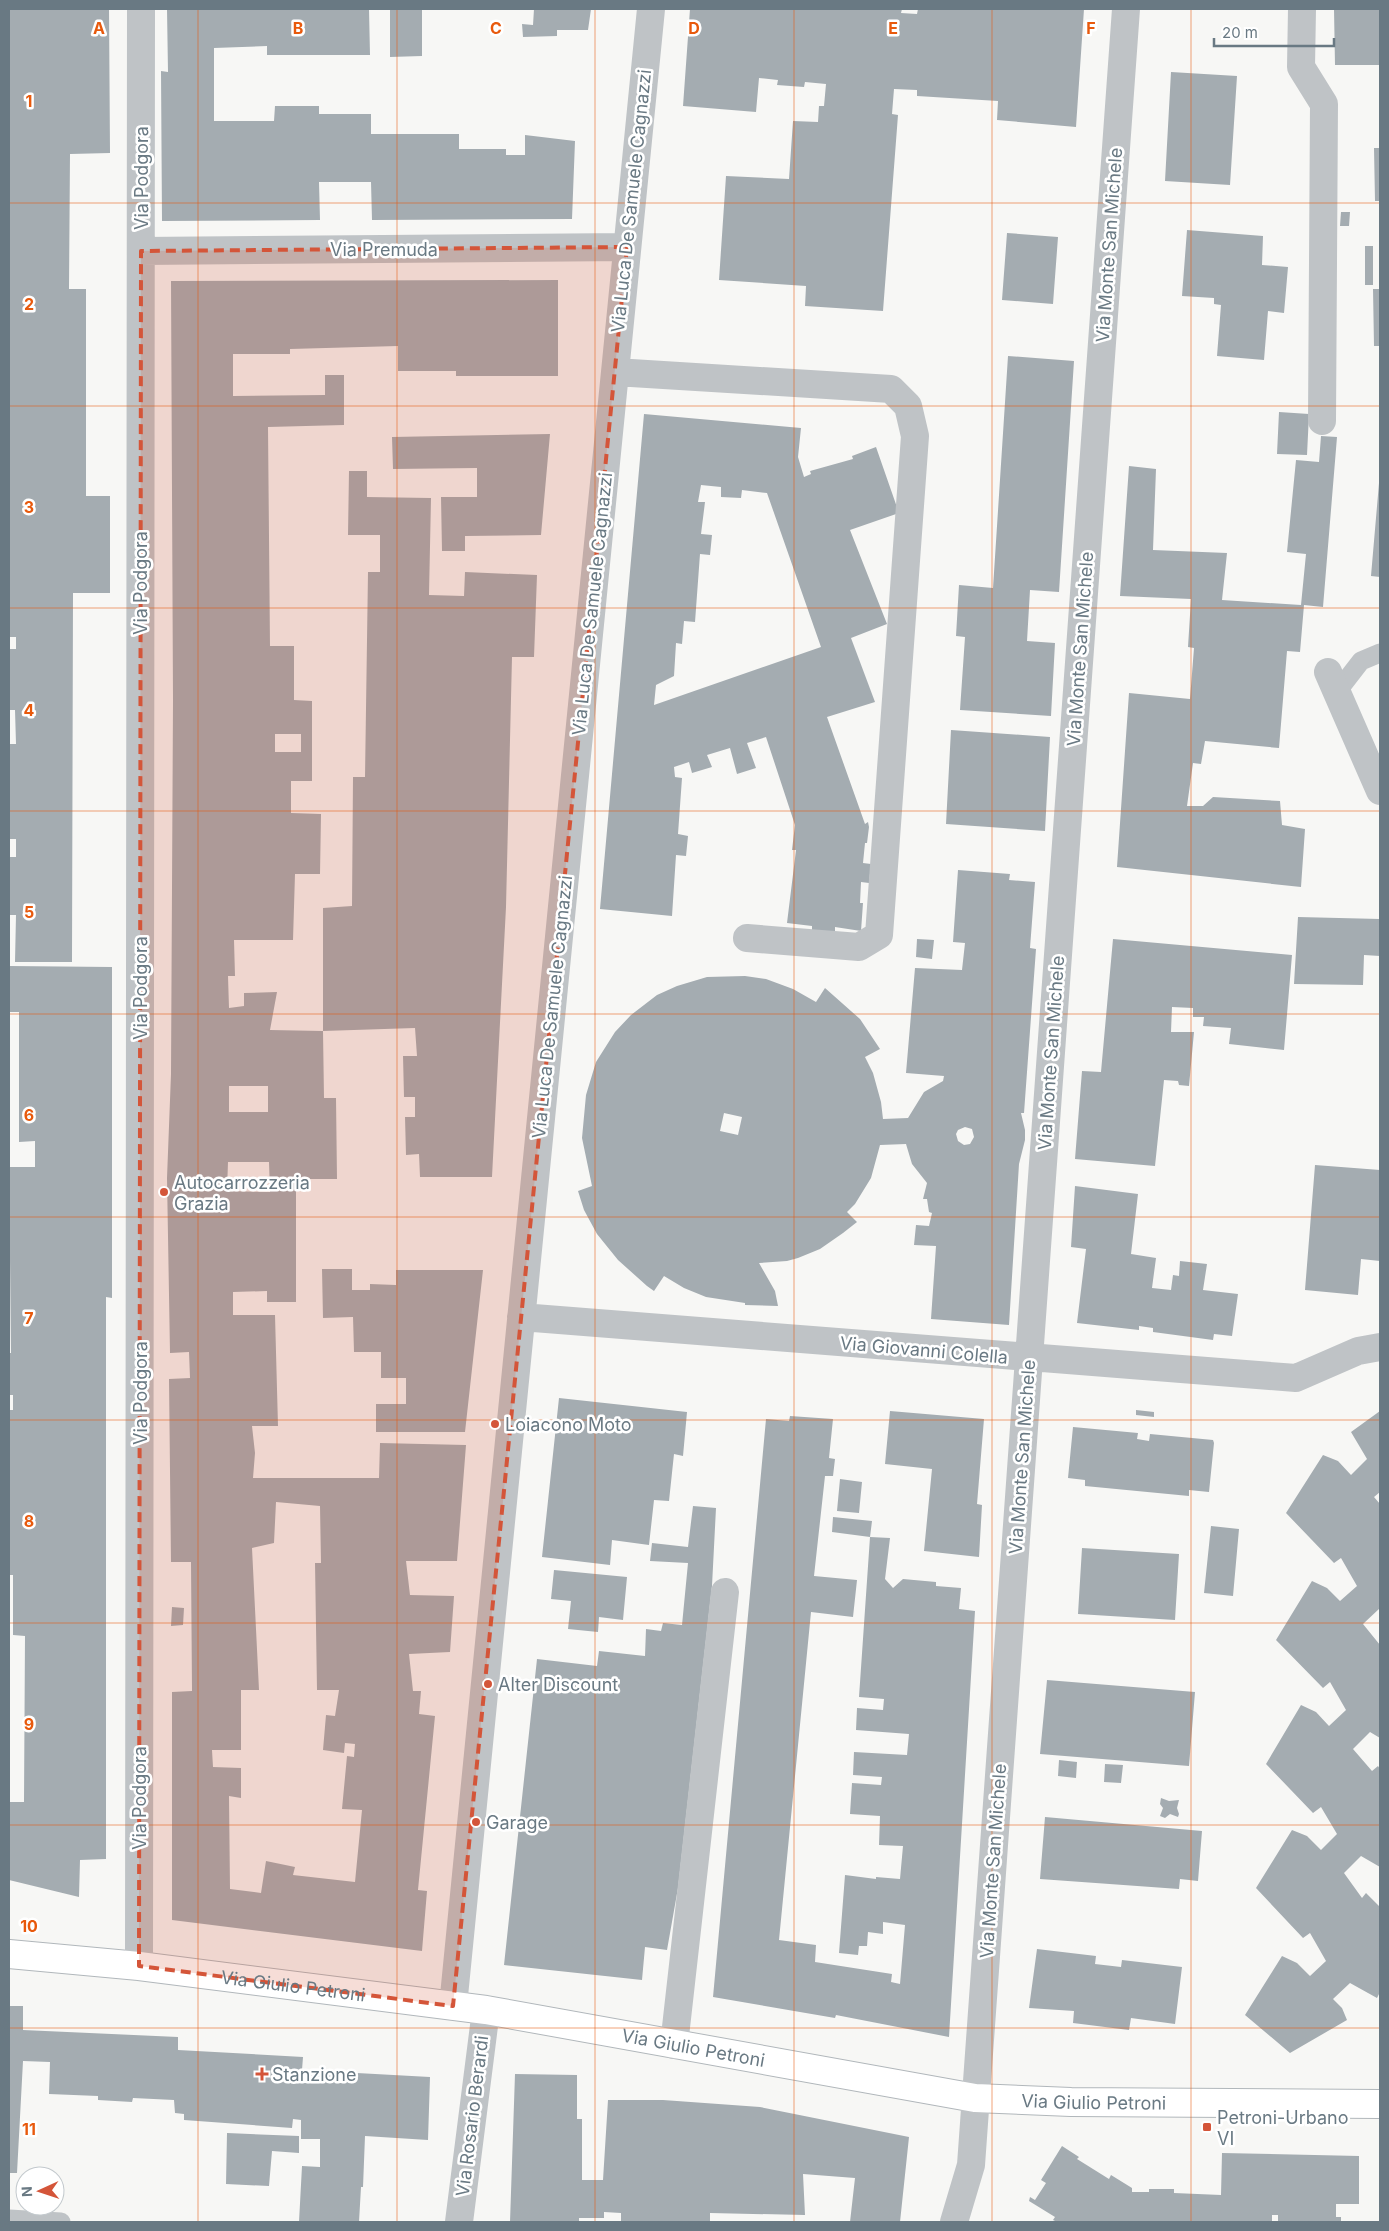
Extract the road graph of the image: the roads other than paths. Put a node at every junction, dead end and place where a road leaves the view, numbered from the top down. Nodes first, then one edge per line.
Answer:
1 (141, 9) edge
2 (650, 9) edge
3 (1126, 9) edge
4 (1302, 9) edge
5 (627, 247) junction
6 (141, 251) junction
7 (615, 372) junction
8 (1322, 421) dead end
9 (1380, 654) edge
10 (1333, 682) joint
11 (1380, 791) edge
12 (747, 938) dead end
13 (521, 1317) junction
14 (1380, 1346) edge
15 (1029, 1358) junction
16 (725, 1592) dead end
17 (9, 1954) edge
18 (139, 1966) junction
19 (453, 2006) junction
20 (486, 2010) junction
21 (674, 2045) junction
22 (975, 2098) junction
23 (1380, 2104) edge
24 (9, 2219) edge
25 (61, 2222) edge
26 (459, 2222) edge
27 (954, 2222) edge

1 - 6 street, Via Podgora
2 - 5 street, Via Luca De Samuele Cagnazzi
3 - 15 street, Via Monte San Michele
4 - 8 street
5 - 6 street, Via Premuda
5 - 7 street, Via Luca De Samuele Cagnazzi
6 - 18 street, Via Podgora
7 - 12 street
7 - 13 street, Via Luca De Samuele Cagnazzi
9 - 10 lane
10 - 11 street
13 - 15 street, Via Giovanni Colella
13 - 19 street, Via Luca De Samuele Cagnazzi
14 - 15 street, Via Giovanni Colella
15 - 22 street, Via Monte San Michele
16 - 21 street
17 - 18 street, Via Giulio Petroni
18 - 19 street, Via Giulio Petroni
19 - 20 street, Via Giulio Petroni
20 - 21 street, Via Giulio Petroni
20 - 26 street, Via Rosario Berardi
21 - 22 street, Via Giulio Petroni
22 - 23 street, Via Giulio Petroni
22 - 27 street, Via Monte San Michele
24 - 25 lane

